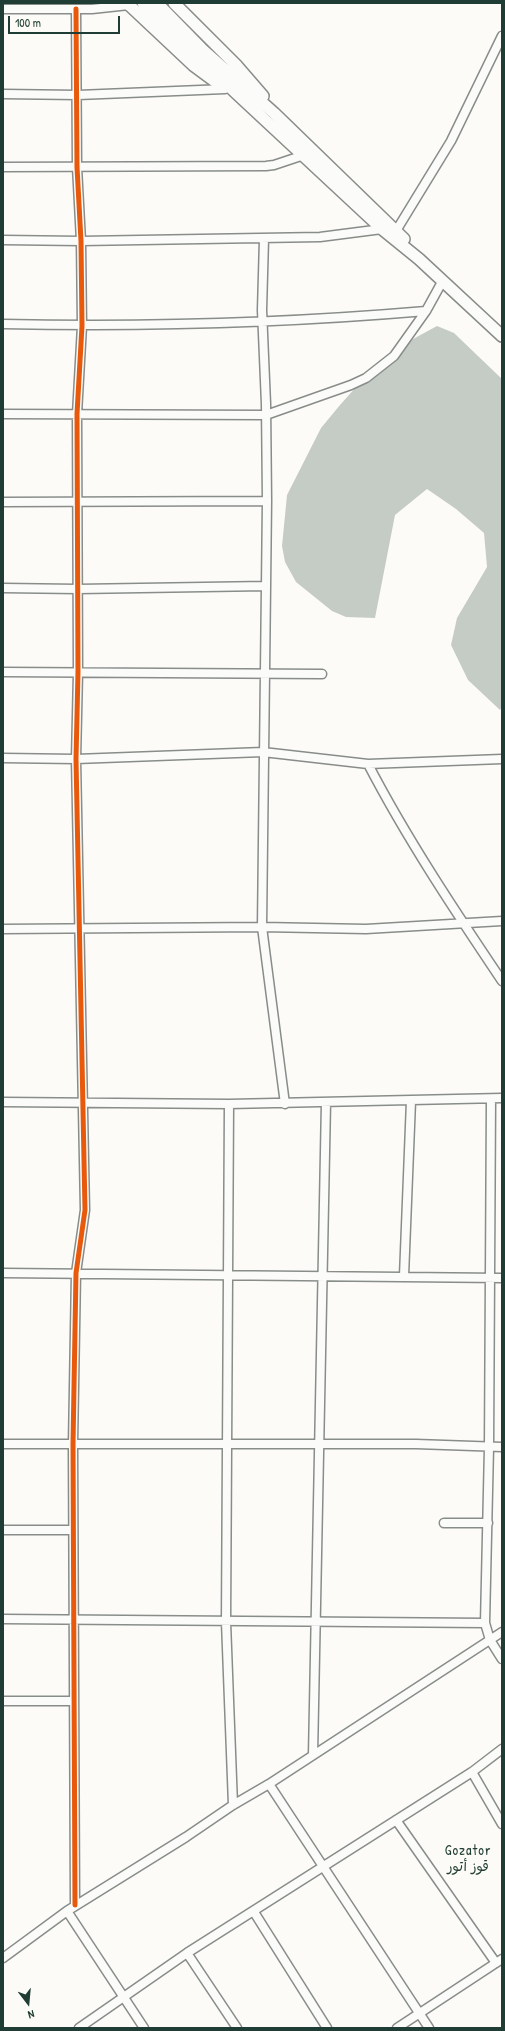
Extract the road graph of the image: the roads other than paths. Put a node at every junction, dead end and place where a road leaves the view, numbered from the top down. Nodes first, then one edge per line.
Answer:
1 (143, 3) edge
2 (157, 3) edge
3 (174, 3) edge
4 (128, 4) edge
5 (3, 9) edge
6 (76, 9) junction
7 (502, 36) edge
8 (200, 53) junction
9 (230, 90) junction
10 (3, 94) edge
11 (78, 95) junction
12 (274, 113) junction
13 (304, 155) junction
14 (3, 167) edge
15 (77, 167) junction
16 (382, 229) junction
17 (396, 231) junction
18 (264, 239) junction
19 (3, 240) edge
20 (81, 241) junction
21 (419, 259) junction
22 (442, 282) junction
23 (426, 311) junction
24 (263, 320) junction
25 (3, 324) edge
26 (82, 326) junction
27 (502, 336) edge
28 (3, 414) edge
29 (77, 414) junction
30 (266, 415) junction
31 (267, 501) junction
32 (3, 502) edge
33 (76, 502) junction
34 (266, 586) junction
35 (3, 588) edge
36 (78, 589) junction
37 (3, 672) edge
38 (78, 672) junction
39 (264, 673) junction
40 (322, 674) dead end
41 (264, 752) junction
42 (3, 758) edge
43 (76, 759) junction
44 (502, 759) edge
45 (368, 764) junction
46 (502, 921) edge
47 (462, 922) junction
48 (262, 927) junction
49 (3, 929) edge
50 (79, 929) junction
51 (502, 981) edge
52 (502, 1098) edge
53 (491, 1099) junction
54 (411, 1101) junction
55 (3, 1102) edge
56 (83, 1102) junction
57 (326, 1102) junction
58 (229, 1104) junction
59 (285, 1104) junction
60 (3, 1273) edge
61 (76, 1273) junction
62 (229, 1275) junction
63 (323, 1276) junction
64 (404, 1276) junction
65 (490, 1278) junction
66 (502, 1278) edge
67 (3, 1444) edge
68 (73, 1444) junction
69 (228, 1444) junction
70 (320, 1444) junction
71 (489, 1447) junction
72 (502, 1447) edge
73 (444, 1523) dead end
74 (488, 1523) junction
75 (3, 1530) edge
76 (72, 1530) junction
77 (3, 1619) edge
78 (73, 1620) junction
79 (226, 1622) junction
80 (316, 1622) junction
81 (485, 1623) junction
82 (502, 1632) edge
83 (490, 1640) junction
84 (502, 1658) edge
85 (3, 1701) edge
86 (74, 1701) junction
87 (502, 1749) edge
88 (313, 1755) junction
89 (472, 1772) junction
90 (269, 1784) junction
91 (233, 1804) junction
92 (396, 1820) junction
93 (502, 1824) edge
94 (323, 1866) junction
95 (75, 1906) junction
96 (67, 1911) junction
97 (254, 1912) junction
98 (187, 1953) junction
99 (3, 1958) edge
100 (499, 1961) edge
101 (123, 1998) junction
102 (418, 2013) junction
103 (79, 2028) edge
104 (144, 2028) edge
105 (237, 2028) edge
106 (327, 2028) edge
107 (397, 2028) edge
108 (429, 2028) edge

1 - 8 highway
2 - 8 highway
3 - 12 highway
4 - 6 street
4 - 9 highway
5 - 6 street
6 - 11 street
7 - 17 street
8 - 9 highway
8 - 12 highway
9 - 11 street
9 - 13 highway
10 - 11 street
11 - 15 street
12 - 17 highway
13 - 15 street
13 - 16 highway
14 - 15 street
15 - 20 street
16 - 18 street
16 - 21 highway
17 - 21 highway
18 - 20 street
18 - 24 street
19 - 20 street
20 - 26 street
21 - 22 highway
22 - 23 street
22 - 27 highway
23 - 24 street
23 - 30 street
24 - 26 street
24 - 30 street
25 - 26 street
26 - 29 street
28 - 29 street
29 - 30 street
29 - 33 street
30 - 31 street
31 - 33 street
31 - 34 street
32 - 33 street
33 - 36 street
34 - 36 street
34 - 39 street
35 - 36 street
36 - 38 street
37 - 38 street
38 - 39 street
38 - 43 street
39 - 40 street
39 - 41 street
41 - 43 street
41 - 45 street
41 - 48 street
42 - 43 street
43 - 50 street
44 - 45 street
45 - 47 street
46 - 47 street
47 - 48 street
47 - 51 street
48 - 50 street
48 - 59 street
49 - 50 street
50 - 56 street
52 - 53 street
53 - 54 street
53 - 65 street
54 - 57 street
54 - 64 street
55 - 56 street
56 - 58 street
56 - 61 street
57 - 59 street
57 - 63 street
58 - 59 street
58 - 62 street
60 - 61 street
61 - 62 street
61 - 68 street
62 - 63 street
62 - 69 street
63 - 64 street
63 - 70 street
64 - 65 street
65 - 66 street
65 - 71 street
67 - 68 street
68 - 69 street
68 - 76 street
69 - 70 street
69 - 79 street
70 - 71 street
70 - 80 street
71 - 72 street
71 - 74 street
73 - 74 street
74 - 81 street
75 - 76 street
76 - 78 street
77 - 78 street
78 - 79 street
78 - 86 street
79 - 80 street
79 - 91 street
80 - 81 street
80 - 88 street
81 - 83 street
82 - 83 street
83 - 84 street
83 - 88 street
85 - 86 street
86 - 95 street
87 - 89 street
88 - 90 street
89 - 92 street
89 - 93 street
90 - 91 street
90 - 94 street
91 - 95 street
92 - 94 street
92 - 100 street
94 - 97 street
94 - 102 street
95 - 96 street
96 - 99 street
96 - 101 street
97 - 98 street
97 - 106 street
98 - 101 street
98 - 105 street
100 - 102 street
101 - 103 street
101 - 104 street
102 - 107 street
102 - 108 street

